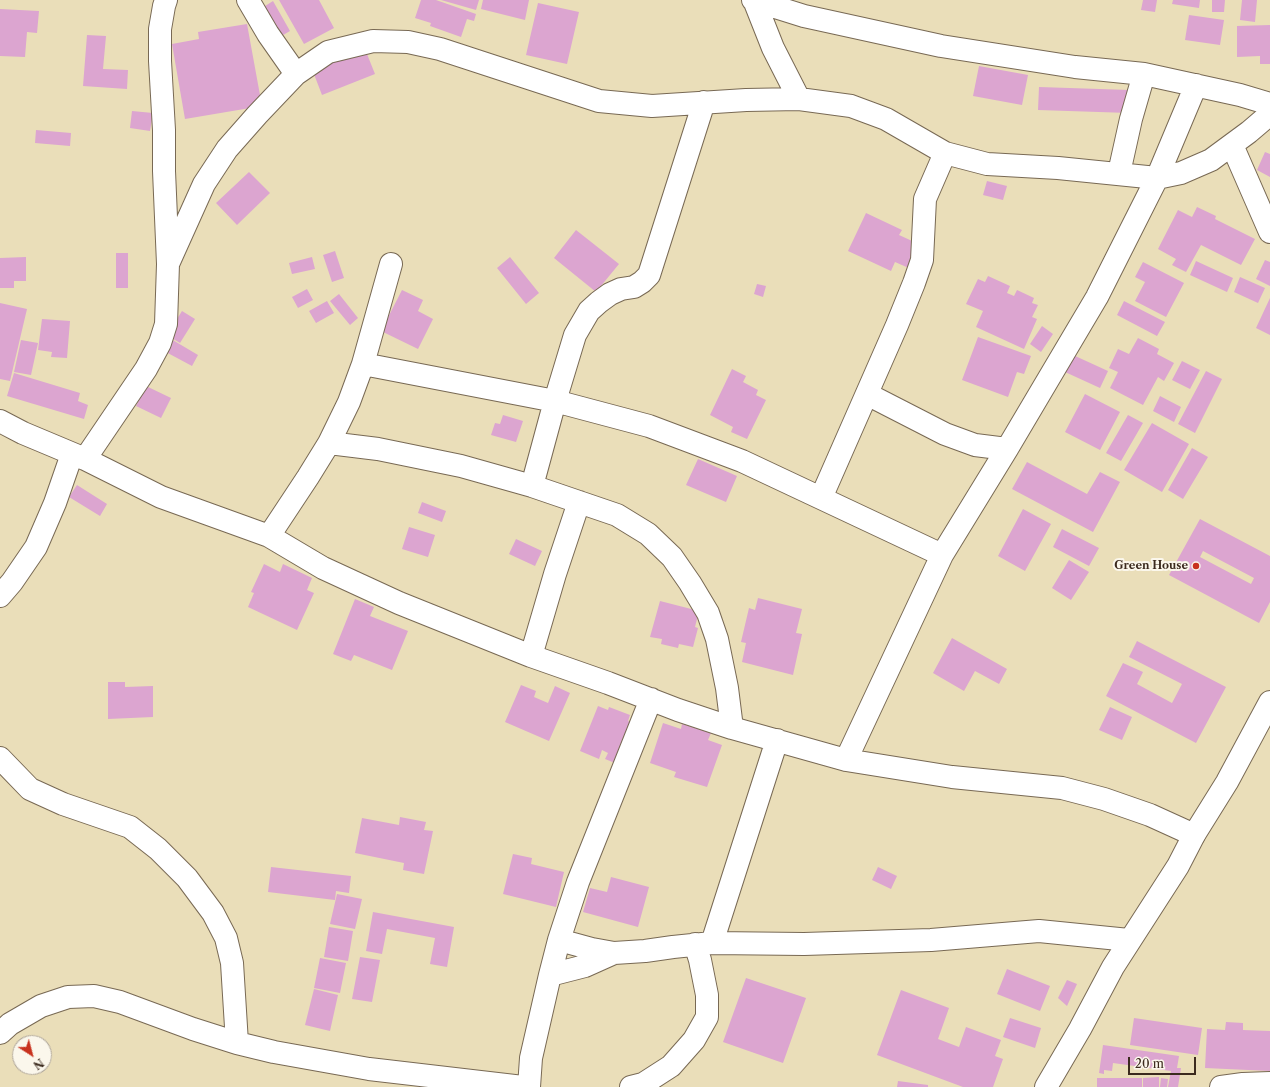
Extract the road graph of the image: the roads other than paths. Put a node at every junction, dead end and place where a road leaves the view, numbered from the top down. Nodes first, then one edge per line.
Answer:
1 (166, 0) edge
2 (248, 0) edge
3 (754, 0) edge
4 (296, 74) junction
5 (1144, 74) junction
6 (1196, 85) junction
7 (799, 99) junction
8 (704, 102) junction
9 (1270, 104) edge
10 (1270, 114) edge
11 (1232, 145) junction
12 (945, 153) junction
13 (1119, 173) junction
14 (1157, 178) junction
15 (1270, 232) edge
16 (168, 264) junction
17 (391, 264) dead end
18 (363, 364) junction
19 (867, 394) junction
20 (555, 401) junction
21 (0, 422) edge
22 (329, 443) junction
23 (1007, 449) junction
24 (78, 457) junction
25 (532, 486) junction
26 (822, 498) junction
27 (579, 502) junction
28 (269, 536) junction
29 (942, 555) junction
30 (0, 596) edge
31 (531, 656) junction
32 (651, 699) junction
33 (1270, 702) edge
34 (732, 728) junction
35 (777, 740) junction
36 (0, 758) edge
37 (846, 760) junction
38 (1194, 835) junction
39 (560, 940) junction
40 (1129, 940) junction
41 (704, 944) junction
42 (614, 953) junction
43 (550, 975) junction
44 (0, 1033) edge
45 (236, 1042) junction
46 (368, 1078) edge
47 (1270, 1083) edge
48 (639, 1086) edge
49 (523, 1087) edge
50 (529, 1087) edge
51 (1046, 1087) edge
52 (1221, 1087) edge

1 - 16 street
2 - 4 street
3 - 5 street
3 - 7 street
4 - 8 street
4 - 16 street
5 - 6 street
5 - 13 street
6 - 9 street
6 - 14 street
7 - 8 street
7 - 12 street
8 - 20 street
10 - 11 street
11 - 14 street
11 - 15 street
12 - 13 street
12 - 19 street
13 - 14 street
14 - 23 street
16 - 24 street
17 - 18 street
18 - 20 street
18 - 22 street
19 - 23 street
19 - 26 street
20 - 25 street
20 - 26 street
21 - 24 street
22 - 25 street
22 - 28 street
23 - 29 street
24 - 28 street
24 - 30 street
25 - 27 street
26 - 29 street
27 - 31 street
27 - 34 street
28 - 31 street
29 - 37 street
31 - 32 street
32 - 34 street
32 - 39 street
33 - 38 street
34 - 35 street
35 - 37 street
35 - 41 street
36 - 45 street
37 - 38 street
38 - 40 street
39 - 42 street
39 - 43 street
40 - 41 street
40 - 51 street
41 - 42 street
41 - 48 street
42 - 43 street
43 - 50 street
44 - 45 street
45 - 46 street
46 - 49 street
47 - 52 street

